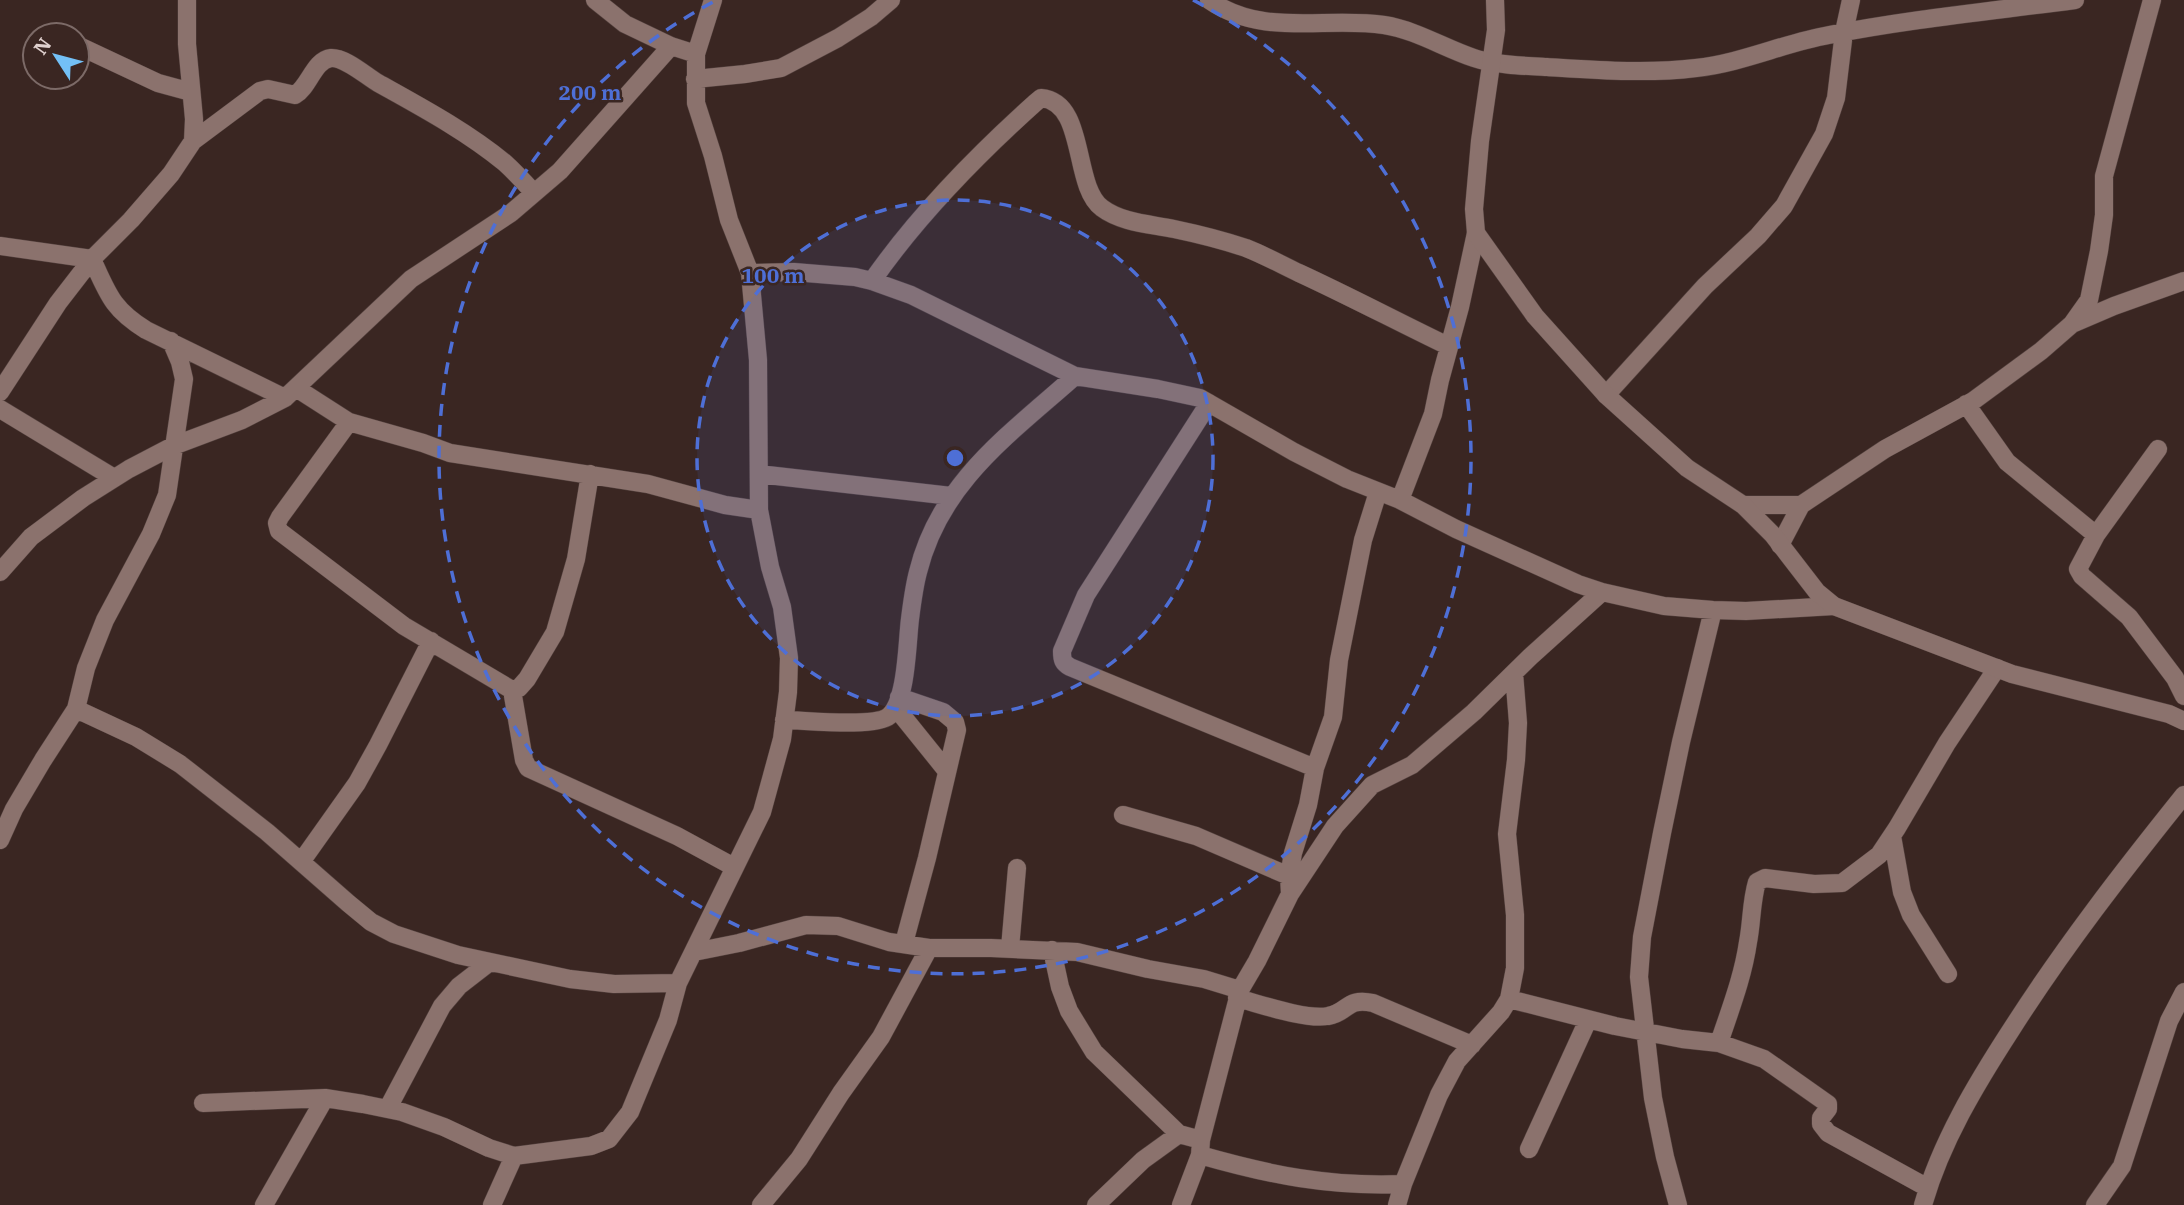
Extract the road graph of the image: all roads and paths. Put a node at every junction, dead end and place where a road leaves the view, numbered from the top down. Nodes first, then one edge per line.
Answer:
1 (187, 0) edge
2 (595, 0) edge
3 (713, 0) edge
4 (891, 0) edge
5 (1209, 0) edge
6 (1495, 0) edge
7 (1851, 0) edge
8 (2076, 0) edge
9 (2152, 0) edge
10 (1844, 33) junction
11 (671, 46) junction
12 (91, 52) edge
13 (696, 54) junction
14 (1492, 61) junction
15 (695, 79) junction
16 (191, 92) junction
17 (193, 141) junction
18 (534, 193) junction
19 (1476, 233) junction
20 (0, 246) edge
21 (92, 260) junction
22 (750, 273) junction
23 (872, 281) junction
24 (2184, 281) edge
25 (2072, 324) junction
26 (171, 341) junction
27 (1448, 346) junction
28 (1075, 376) junction
29 (0, 393) edge
30 (290, 393) junction
31 (1606, 395) junction
32 (1209, 403) junction
33 (1966, 404) junction
34 (0, 409) edge
35 (349, 422) junction
36 (173, 446) junction
37 (2158, 449) dead end
38 (590, 474) junction
39 (759, 474) junction
40 (114, 478) junction
41 (1378, 492) junction
42 (951, 496) junction
43 (1400, 500) junction
44 (1743, 505) junction
45 (1801, 505) junction
46 (759, 510) junction
47 (2096, 536) junction
48 (1780, 545) junction
49 (0, 572) edge
50 (1602, 593) junction
51 (1834, 606) junction
52 (1713, 610) junction
53 (431, 642) junction
54 (1997, 668) junction
55 (1514, 673) junction
56 (512, 690) junction
57 (2184, 696) edge
58 (897, 702) junction
59 (76, 709) junction
60 (784, 720) junction
61 (2184, 721) edge
62 (1315, 768) junction
63 (946, 770) junction
64 (2184, 794) edge
65 (1123, 815) dead end
66 (1892, 836) junction
67 (0, 840) edge
68 (1293, 853) junction
69 (1312, 861) junction
70 (301, 862) junction
71 (734, 867) junction
72 (1017, 868) dead end
73 (1289, 876) junction
74 (1290, 894) junction
75 (904, 943) junction
76 (929, 948) junction
77 (1010, 948) junction
78 (1052, 950) junction
79 (694, 952) junction
80 (490, 962) junction
81 (1948, 974) dead end
82 (678, 983) junction
83 (2184, 992) edge
84 (1238, 994) junction
85 (1509, 999) junction
86 (1588, 1020) junction
87 (1644, 1032) junction
88 (1719, 1043) junction
89 (1472, 1045) junction
90 (325, 1098) junction
91 (203, 1102) dead end
92 (388, 1108) junction
93 (1179, 1133) junction
94 (1200, 1147) junction
95 (1529, 1149) dead end
96 (514, 1156) junction
97 (1403, 1184) junction
98 (1926, 1196) edge
99 (264, 1205) edge
100 (492, 1205) edge
101 (761, 1205) edge
102 (1096, 1205) edge
103 (1181, 1205) edge
104 (1397, 1205) edge
105 (1678, 1205) edge
106 (2095, 1205) edge

1 - 16 street
2 - 11 street
3 - 13 street
4 - 15 street
5 - 14 street
6 - 14 street
7 - 10 street
8 - 10 street
9 - 25 street
10 - 14 street
10 - 31 street
11 - 13 street
11 - 18 street
12 - 16 street
13 - 15 street
14 - 19 street
15 - 22 street
16 - 17 street
17 - 18 street
17 - 21 street
18 - 30 street
19 - 27 street
19 - 31 street
20 - 21 street
21 - 26 street
21 - 29 street
22 - 23 street
22 - 39 street
23 - 27 street
23 - 28 street
24 - 25 street
25 - 33 street
26 - 30 street
26 - 36 street
27 - 43 street
28 - 32 street
28 - 42 street
30 - 35 street
30 - 36 street
31 - 44 street
32 - 41 street
32 - 62 street
33 - 45 street
33 - 47 street
34 - 40 street
35 - 38 street
35 - 53 street
36 - 40 street
36 - 59 street
37 - 47 street
38 - 46 street
38 - 56 street
39 - 42 street
39 - 46 street
40 - 49 street
41 - 43 street
41 - 62 street
42 - 58 street
43 - 50 street
44 - 45 street
44 - 48 street
45 - 48 street
46 - 60 street
47 - 57 street
48 - 51 street
50 - 52 street
50 - 55 street
51 - 52 street
51 - 54 street
52 - 87 street
53 - 56 street
53 - 70 street
54 - 61 street
54 - 66 street
55 - 69 street
55 - 85 street
56 - 71 street
58 - 60 street
58 - 63 street
58 - 63 street
59 - 67 street
59 - 70 street
60 - 71 street
62 - 68 street
63 - 75 street
64 - 98 street
65 - 73 street
66 - 81 street
66 - 88 street
68 - 69 street
68 - 73 street
69 - 74 street
70 - 80 street
71 - 79 street
72 - 77 street
73 - 74 street
74 - 84 street
75 - 76 street
75 - 79 street
76 - 77 street
76 - 101 street
77 - 78 street
78 - 84 street
78 - 93 street
79 - 82 street
80 - 82 street
80 - 92 street
82 - 96 street
83 - 106 street
84 - 89 street
84 - 94 street
85 - 86 street
85 - 89 street
86 - 87 street
86 - 95 street
87 - 88 street
87 - 105 street
88 - 98 street
89 - 97 street
90 - 91 street
90 - 92 street
90 - 99 street
92 - 96 street
93 - 94 street
93 - 102 street
94 - 97 street
94 - 103 street
96 - 100 street
97 - 104 street

